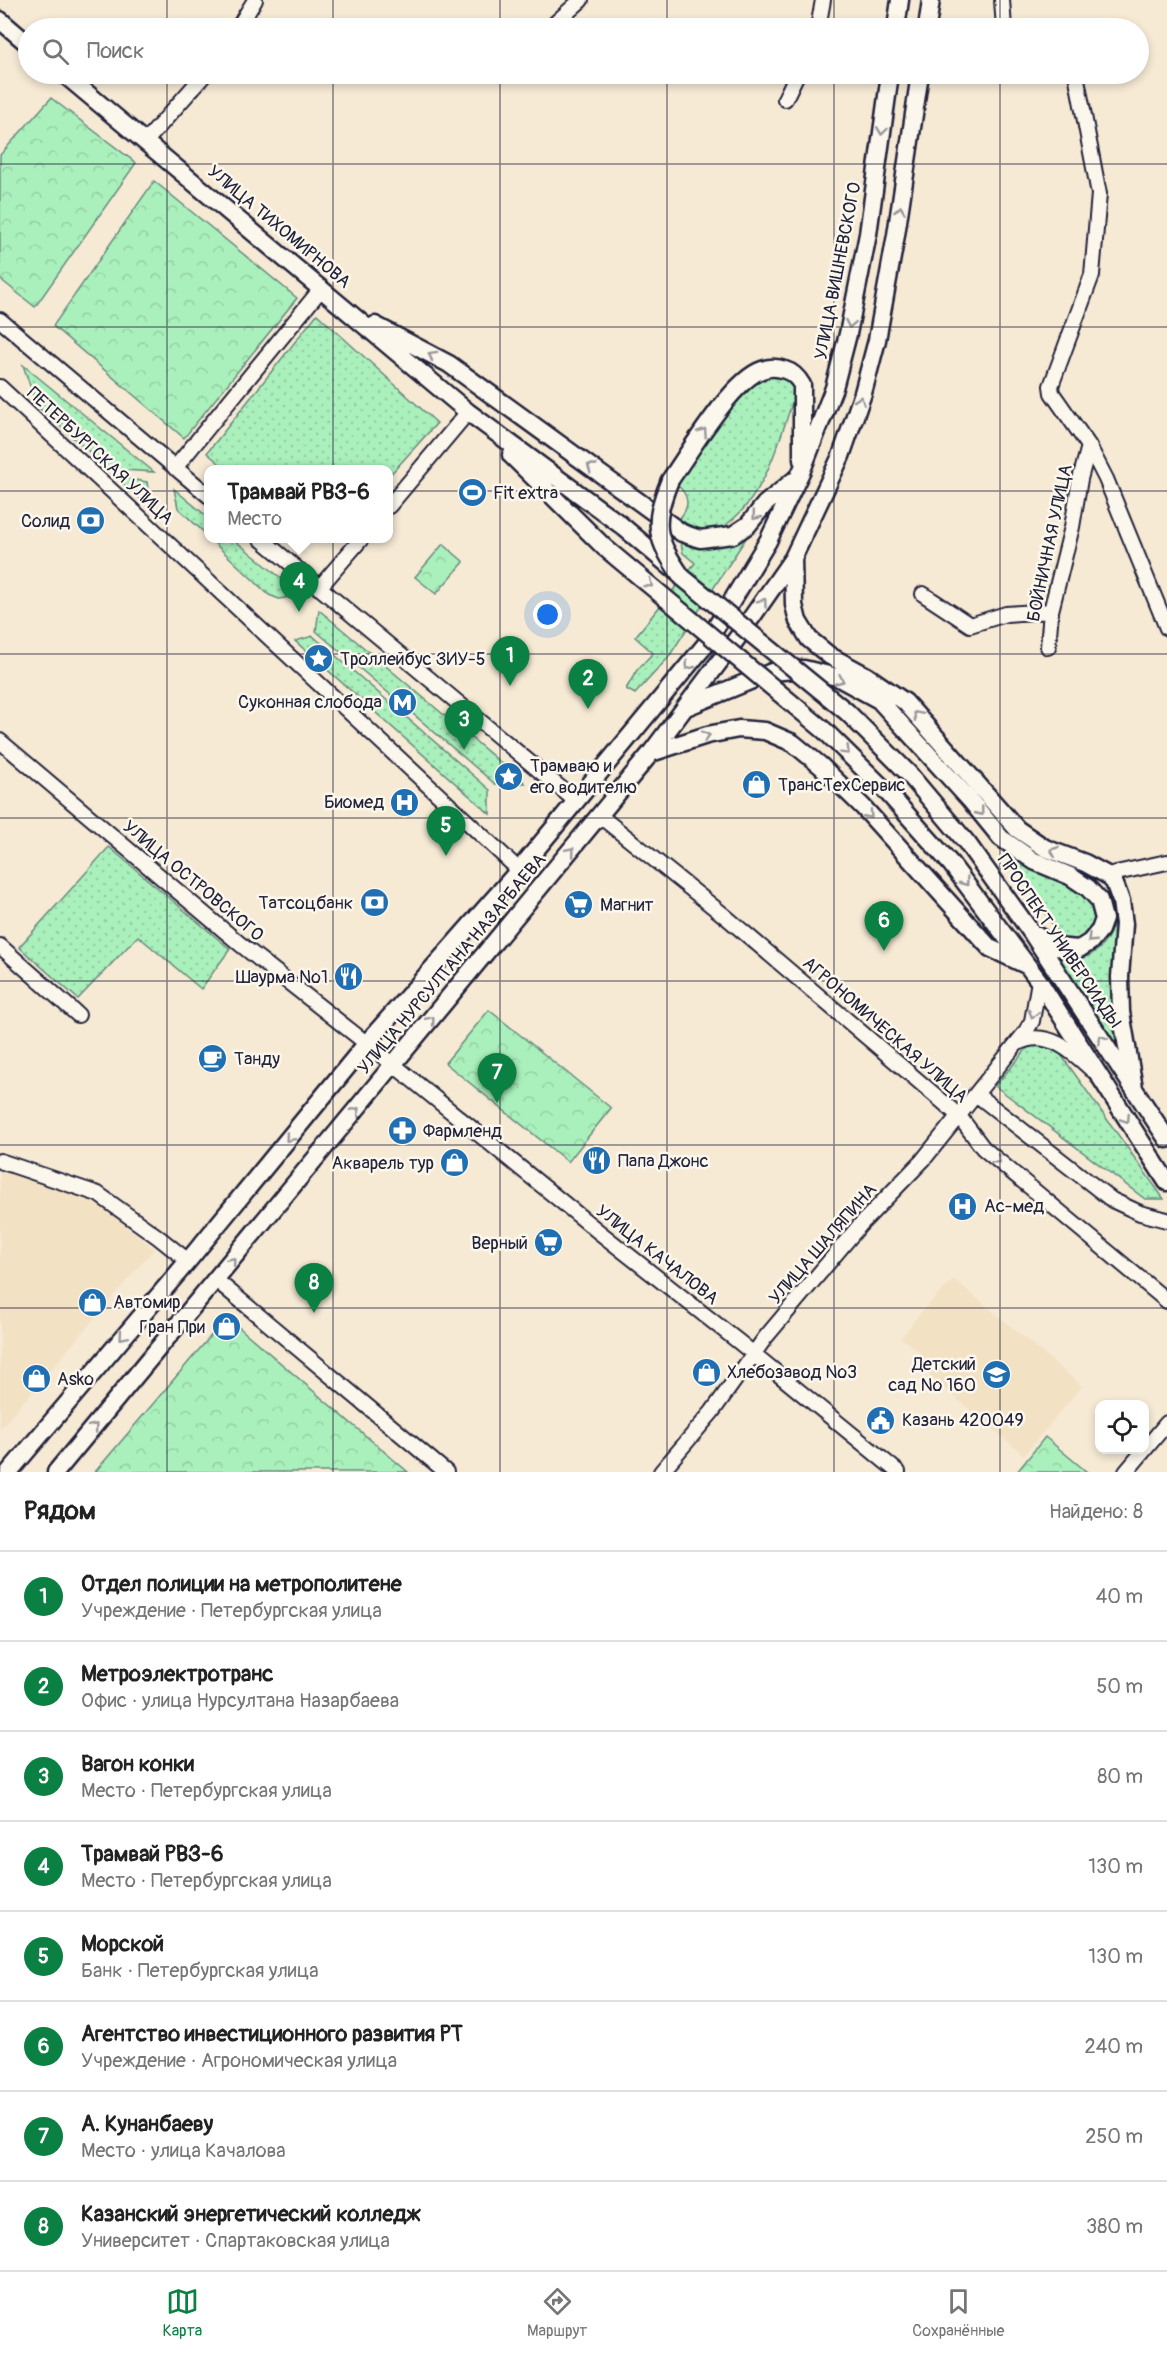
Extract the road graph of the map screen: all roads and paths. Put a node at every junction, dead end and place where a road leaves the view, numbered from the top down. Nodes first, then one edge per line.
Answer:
1 (255, 0) edge
2 (581, 0) edge
3 (823, 0) edge
4 (900, 0) edge
5 (931, 0) edge
6 (1002, 0) edge
7 (244, 18) edge
8 (561, 18) edge
9 (820, 18) edge
10 (897, 18) edge
11 (928, 18) edge
12 (1003, 18) edge
13 (0, 20) edge
14 (18, 35) edge
15 (76, 84) edge
16 (196, 84) edge
17 (792, 84) edge
18 (889, 84) edge
19 (919, 84) edge
20 (1078, 84) edge
21 (785, 99) dead end
22 (146, 141) junction
23 (321, 289) junction
24 (349, 312) junction
25 (0, 320) edge
26 (0, 387) edge
27 (468, 412) junction
28 (1089, 446) junction
29 (175, 468) junction
30 (800, 473) junction
31 (204, 492) edge
32 (393, 501) edge
33 (266, 543) edge
34 (358, 543) edge
35 (793, 558) junction
36 (682, 577) junction
37 (319, 588) junction
38 (922, 594) dead end
39 (1051, 611) junction
40 (1167, 628) edge
41 (1048, 647) dead end
42 (685, 707) junction
43 (0, 741) edge
44 (650, 754) junction
45 (576, 801) junction
46 (600, 816) junction
47 (1167, 862) edge
48 (519, 870) junction
49 (1107, 875) junction
50 (1031, 932) junction
51 (0, 946) edge
52 (1029, 967) junction
53 (1039, 981) junction
54 (78, 1015) dead end
55 (366, 1044) junction
56 (1016, 1044) junction
57 (394, 1065) junction
58 (1099, 1077) junction
59 (1134, 1088) junction
60 (977, 1095) junction
61 (959, 1116) junction
62 (1167, 1139) edge
63 (0, 1161) edge
64 (1167, 1182) edge
65 (1167, 1220) edge
66 (188, 1261) junction
67 (216, 1280) junction
68 (1167, 1301) edge
69 (755, 1355) junction
70 (1167, 1423) edge
71 (9, 1472) edge
72 (56, 1472) edge
73 (446, 1472) edge
74 (661, 1472) edge
75 (898, 1472) edge
76 (1126, 1472) edge

1 - 7 street
2 - 8 street
3 - 9 street
4 - 10 main road
5 - 11 main road
6 - 12 street
13 - 14 main road
15 - 22 main road, УЛИЦА ТИХОМИРНОВА
16 - 22 street
17 - 21 street
18 -> 30 main road, УЛИЦА ВИШНЕВСКОГО
35 -> 19 main road, УЛИЦА НУРСУЛТАНА НАЗАРБАЕВА
20 - 28 street, БОЙНИЧНАЯ УЛИЦА
22 - 23 main road, УЛИЦА ТИХОМИРНОВА
23 - 24 main road, УЛИЦА ТИХОМИРНОВА
23 - 29 street
24 - 27 main road, УЛИЦА ТИХОМИРНОВА
30 -> 24 main road
25 - 29 street, ПЕТЕРБУРГСКАЯ УЛИЦА
26 - 48 street, ПЕТЕРБУРГСКАЯ УЛИЦА
27 - 32 street
27 - 36 main road, ПРОСПЕКТ УНИВЕРСИАДЫ, bridge
27 -> 52 main road, bridge
28 - 39 street, БОЙНИЧНАЯ УЛИЦА
28 - 40 street, БОЙНИЧНАЯ УЛИЦА
29 - 31 street, ПЕТЕРБУРГСКАЯ УЛИЦА
36 -> 30 main road, bridge
30 -> 45 main road, УЛИЦА НУРСУЛТАНА НАЗАРБАЕВА
33 - 37 street
34 - 37 street
42 -> 35 main road, УЛИЦА НУРСУЛТАНА НАЗАРБАЕВА
49 -> 35 main road
36 - 50 main road, ПРОСПЕКТ УНИВЕРСИАДЫ, bridge
37 - 45 street
38 - 39 street
39 - 41 street, БОЙНИЧНАЯ УЛИЦА
42 - 44 main road, УЛИЦА НУРСУЛТАНА НАЗАРБАЕВА
42 -> 50 main road
43 - 55 street, УЛИЦА ОСТРОВСКОГО
44 - 46 main road, УЛИЦА НУРСУЛТАНА НАЗАРБАЕВА
44 -> 52 main road
45 - 48 main road, УЛИЦА НУРСУЛТАНА НАЗАРБАЕВА
57 -> 46 main road, УЛИЦА НУРСУЛТАНА НАЗАРБАЕВА
46 - 61 street, АГРОНОМИЧЕСКАЯ УЛИЦА
47 - 49 street
48 - 55 main road, УЛИЦА НУРСУЛТАНА НАЗАРБАЕВА
49 - 59 main road
59 -> 50 main road, ПРОСПЕКТ УНИВЕРСИАДЫ
51 - 54 street
52 - 53 main road
53 -> 56 street, УЛИЦА ШАЛЯПИНА
53 - 58 main road
55 - 57 street, УЛИЦА ОСТРОВСКОГО
55 -> 66 main road, УЛИЦА НУРСУЛТАНА НАЗАРБАЕВА
56 - 58 street
56 - 60 street, УЛИЦА ШАЛЯПИНА
67 -> 57 main road, УЛИЦА НУРСУЛТАНА НАЗАРБАЕВА
57 - 69 street, УЛИЦА КАЧАЛОВА
58 -> 64 main road
59 - 62 main road, ПРОСПЕКТ УНИВЕРСИАДЫ
60 - 61 street, УЛИЦА ШАЛЯПИНА
60 - 65 street
61 -> 68 street, АГРОНОМИЧЕСКАЯ УЛИЦА
61 - 69 street, УЛИЦА ШАЛЯПИНА
63 - 66 street
66 -> 71 main road, УЛИЦА НУРСУЛТАНА НАЗАРБАЕВА
72 -> 67 main road, УЛИЦА НУРСУЛТАНА НАЗАРБАЕВА
67 - 73 street
69 - 74 street, УЛИЦА ШАЛЯПИНА
69 - 75 street, УЛИЦА КАЧАЛОВА
70 - 76 street

